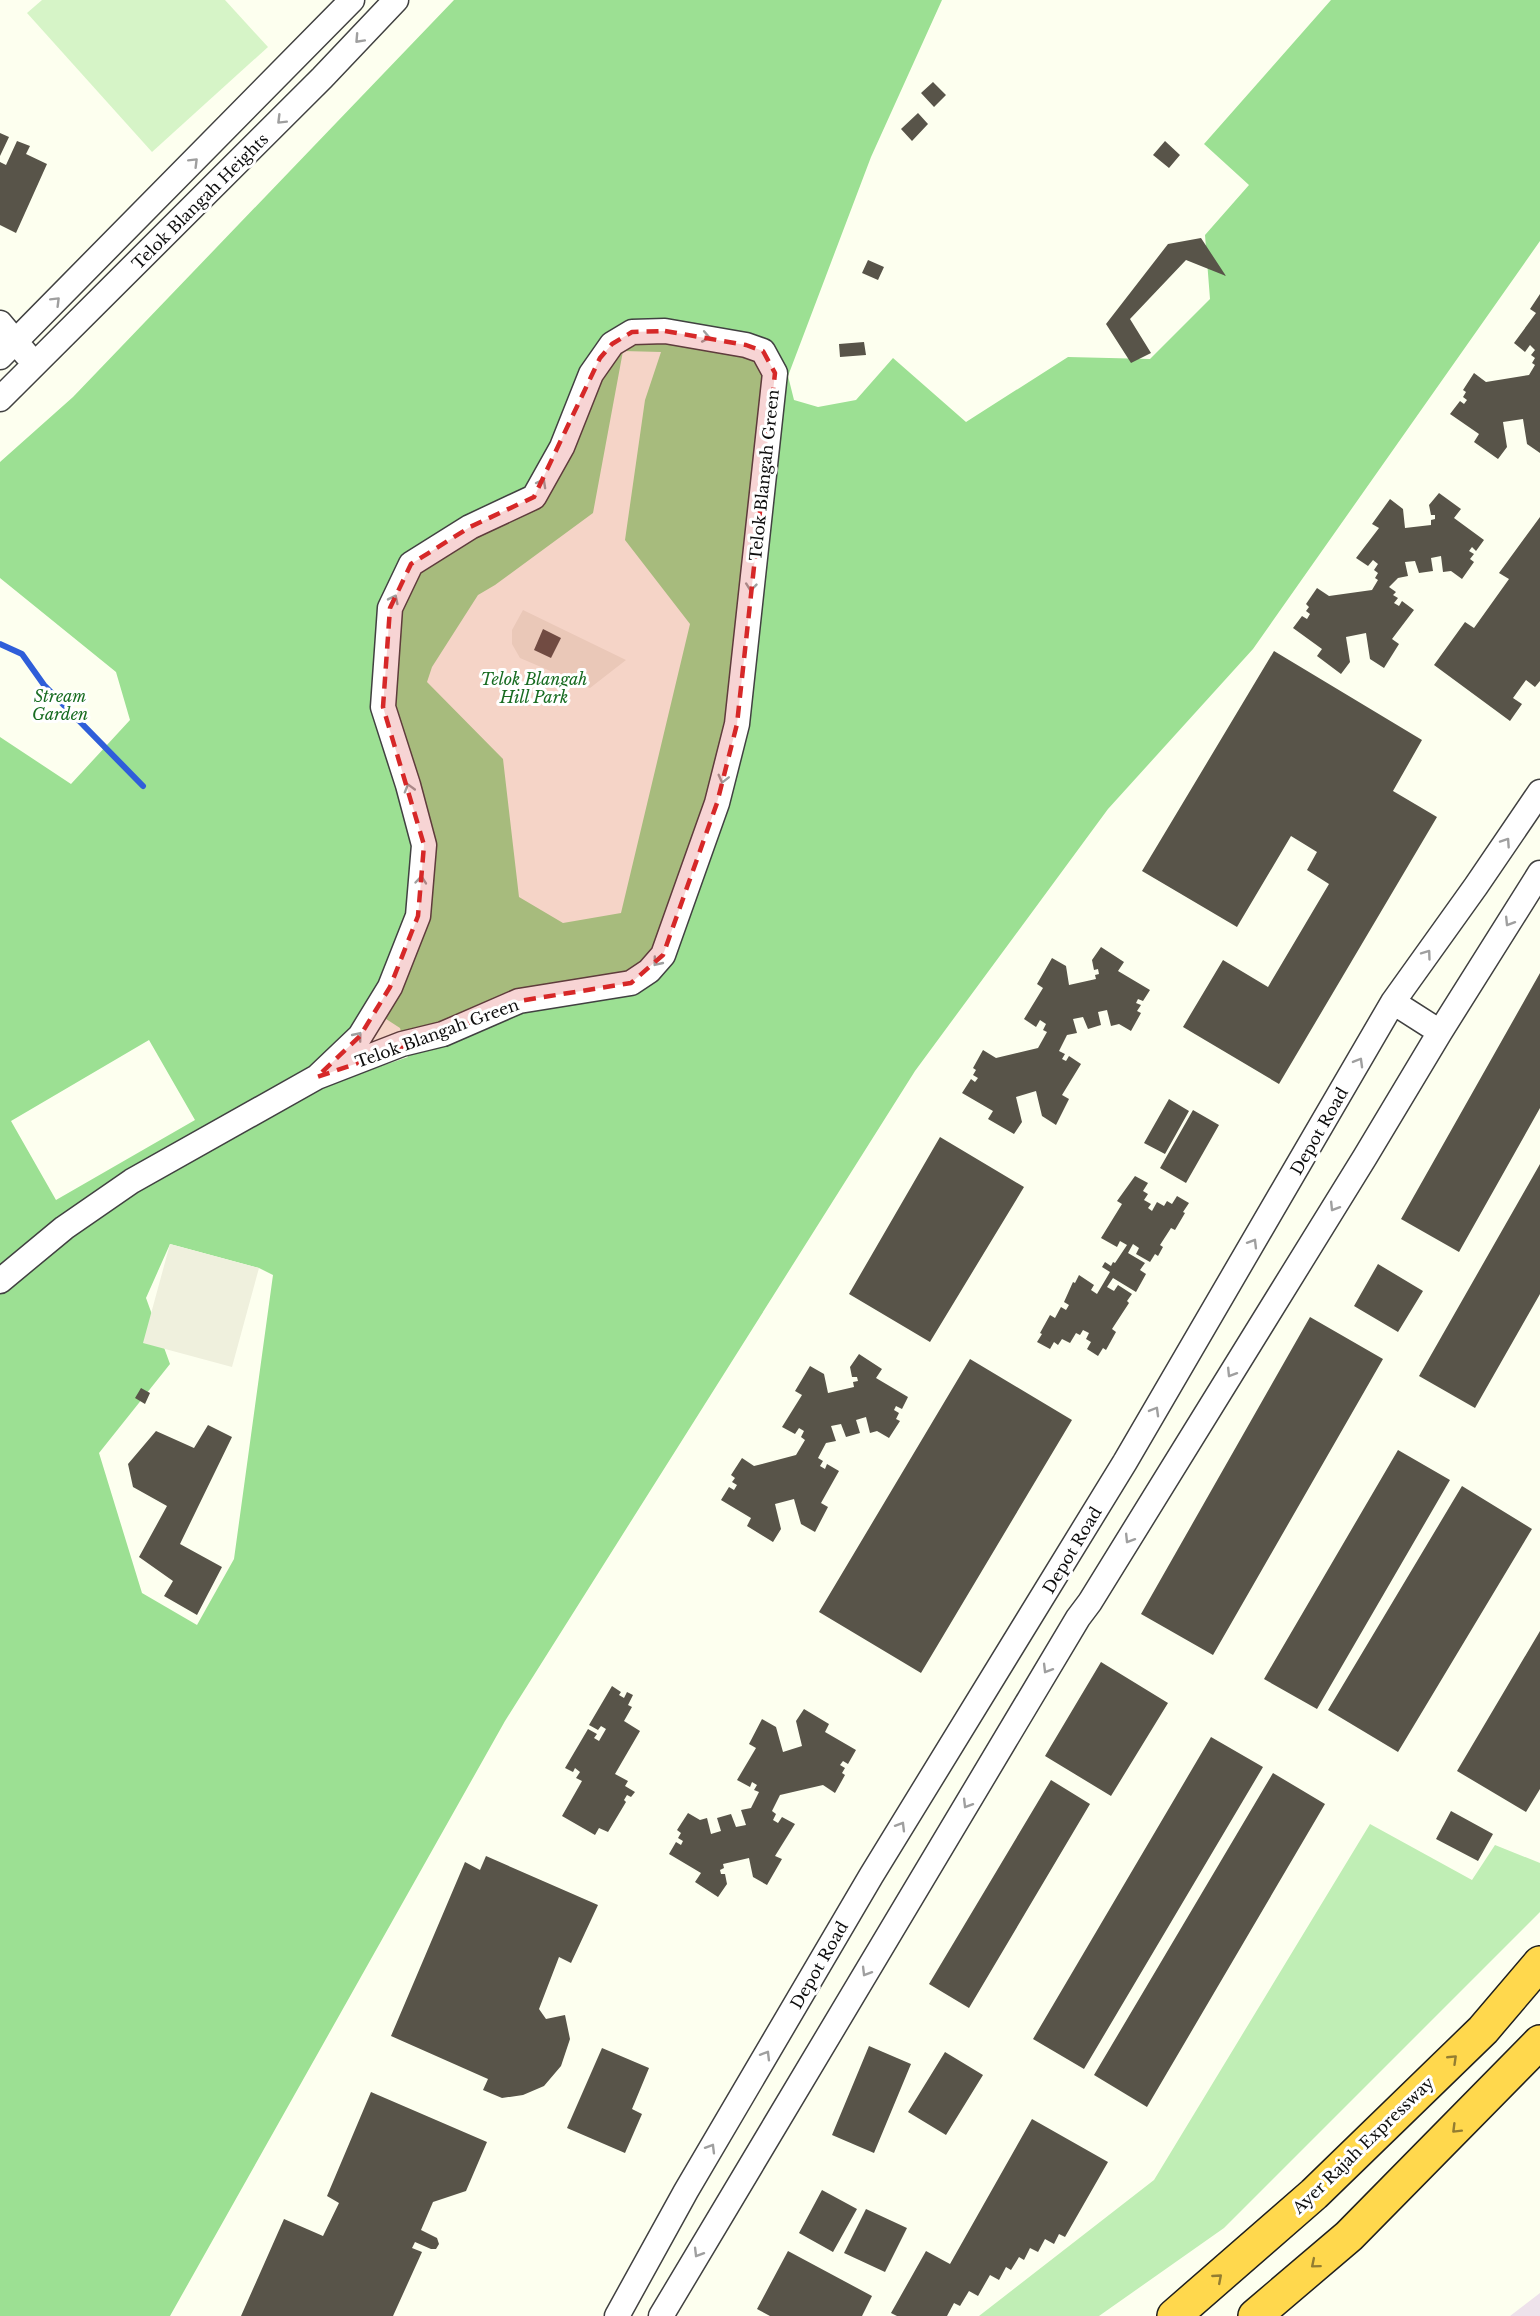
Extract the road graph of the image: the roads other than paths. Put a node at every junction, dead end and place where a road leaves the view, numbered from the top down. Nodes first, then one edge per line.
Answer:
1 (352, 0) edge
2 (396, 0) edge
3 (0, 323) edge
4 (8, 349) edge
5 (36, 364) junction
6 (0, 399) edge
7 (1540, 792) edge
8 (1540, 873) edge
9 (1393, 1002) junction
10 (1440, 1032) junction
11 (317, 1077) junction
12 (0, 1281) edge
13 (1540, 1963) edge
14 (1540, 2042) edge
15 (617, 2316) edge
16 (661, 2316) edge
17 (1174, 2316) edge
18 (1255, 2316) edge

4 -> 1 street, Telok Blangah Heights
2 -> 5 street, Telok Blangah Heights
3 - 4 street
4 - 5 street
5 - 6 street, Telok Blangah Heights
9 -> 7 street, Depot Road
8 -> 10 street
9 - 10 street
15 -> 9 street, Depot Road
10 -> 16 street
11 -> 11 street, Telok Blangah Green
11 - 12 street, Telok Blangah Green
17 -> 13 highway, Ayer Rajah Expressway
14 -> 18 highway

